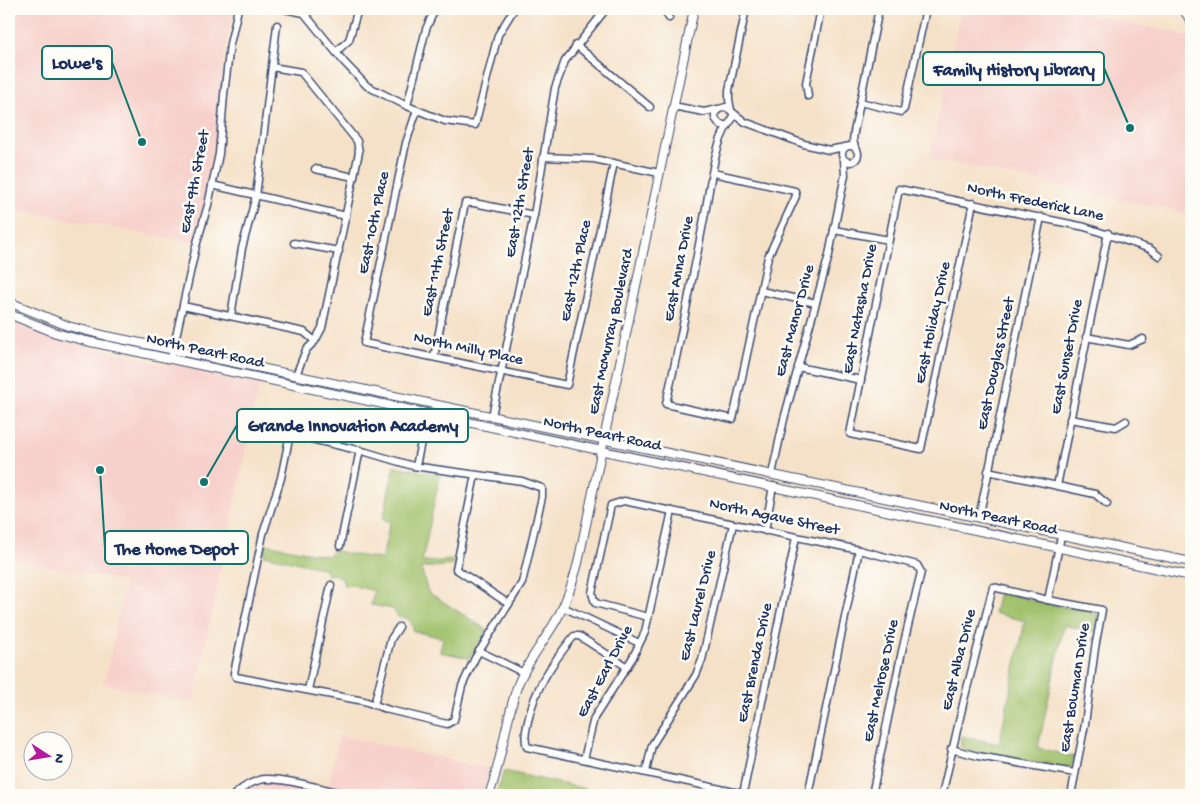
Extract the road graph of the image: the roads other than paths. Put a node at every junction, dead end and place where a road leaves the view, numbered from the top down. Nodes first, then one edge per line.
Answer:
1 (238, 9) edge
2 (285, 9) edge
3 (358, 9) edge
4 (435, 9) edge
5 (514, 9) edge
6 (594, 9) edge
7 (606, 9) edge
8 (664, 9) edge
9 (694, 9) edge
10 (746, 9) edge
11 (821, 9) edge
12 (879, 9) edge
13 (926, 9) edge
14 (1183, 9) edge
15 (601, 15) junction
16 (669, 18) dead end
17 (1191, 21) edge
18 (277, 25) dead end
19 (576, 45) junction
20 (336, 52) junction
21 (272, 67) junction
22 (729, 90) junction
23 (808, 96) dead end
24 (860, 102) junction
25 (407, 106) junction
26 (673, 106) junction
27 (650, 107) dead end
28 (720, 108) junction
29 (417, 110) junction
30 (732, 111) junction
31 (704, 112) junction
32 (717, 122) junction
33 (745, 122) junction
34 (729, 124) junction
35 (854, 132) junction
36 (720, 139) junction
37 (845, 147) junction
38 (856, 149) junction
39 (830, 150) junction
40 (543, 157) junction
41 (843, 160) junction
42 (855, 161) junction
43 (614, 163) junction
44 (315, 169) dead end
45 (660, 173) junction
46 (713, 173) junction
47 (845, 176) junction
48 (354, 177) junction
49 (212, 185) junction
50 (899, 189) joint
51 (256, 194) junction
52 (973, 203) junction
53 (534, 215) junction
54 (346, 216) junction
55 (1041, 217) junction
56 (834, 230) junction
57 (1108, 233) junction
58 (889, 240) junction
59 (294, 243) dead end
60 (339, 251) junction
61 (1159, 256) dead end
62 (761, 291) junction
63 (9, 302) edge
64 (816, 303) junction
65 (183, 306) junction
66 (9, 314) edge
67 (231, 316) junction
68 (1086, 337) junction
69 (1143, 339) dead end
70 (315, 340) junction
71 (364, 343) joint
72 (173, 349) junction
73 (434, 357) junction
74 (171, 359) junction
75 (798, 367) junction
76 (501, 371) junction
77 (296, 375) junction
78 (861, 380) junction
79 (567, 385) joint
80 (427, 413) junction
81 (492, 416) junction
82 (1070, 419) junction
83 (1126, 421) dead end
84 (850, 434) joint
85 (603, 439) junction
86 (601, 449) junction
87 (360, 450) junction
88 (416, 466) junction
89 (988, 471) junction
90 (772, 474) junction
91 (475, 475) junction
92 (772, 486) junction
93 (1057, 486) junction
94 (1107, 504) dead end
95 (672, 511) junction
96 (979, 518) junction
97 (733, 524) junction
98 (765, 531) junction
99 (1061, 536) junction
100 (796, 538) junction
101 (340, 546) dead end
102 (1059, 547) junction
103 (859, 550) junction
104 (1191, 562) edge
105 (921, 572) joint
106 (1191, 576) edge
107 (331, 585) dead end
108 (1048, 600) junction
109 (508, 604) junction
110 (563, 608) junction
111 (648, 617) junction
112 (399, 627) dead end
113 (639, 643) junction
114 (479, 651) junction
115 (627, 666) junction
116 (524, 674) junction
117 (308, 690) junction
118 (374, 705) junction
119 (952, 750) junction
120 (584, 759) junction
121 (646, 772) junction
122 (1075, 773) junction
123 (234, 795) edge
124 (350, 795) edge
125 (488, 795) edge
126 (746, 795) edge
127 (808, 795) edge
128 (872, 795) edge
129 (942, 795) edge
130 (1071, 795) edge

1 - 49 street, East 9th Street
2 - 20 street
3 - 20 street
4 - 25 street
5 - 29 street
6 - 15 street
7 - 15 street, East 12th Street
8 - 16 street
9 - 26 street, East McMurray Boulevard
10 - 22 street
11 - 23 street
12 - 24 street
13 - 24 street
14 - 17 street
15 - 19 street, East 12th Street
18 - 21 street
19 - 27 street
19 - 40 street, East 12th Street
20 - 25 street
21 - 48 street
21 - 51 street
22 - 28 street
22 - 30 street
24 - 35 street
25 - 29 street
26 - 31 street
26 - 45 street, East McMurray Boulevard
28 - 30 street
28 - 31 street
28 - 32 street
29 - 71 street, East 10th Place
30 - 33 street
30 - 34 street
31 - 32 street
32 - 34 street
32 - 36 street, East Anna Drive
33 - 34 street
33 - 39 street
34 - 36 street, East Anna Drive
35 - 37 street
35 - 38 street
36 - 46 street, East Anna Drive
37 - 38 street
37 - 39 street
37 - 41 street
38 - 42 street
39 - 41 street
40 - 43 street
40 - 53 street, East 12th Street
41 - 42 street
41 - 47 street, East Manor Drive
42 - 47 street, East Manor Drive
43 - 45 street
43 - 79 street, East 12th Place
44 - 48 street
45 - 85 street, East McMurray Boulevard
46 - 62 street
46 - 62 street, East Anna Drive
47 - 56 street, East Manor Drive
48 - 54 street
49 - 51 street
49 - 65 street, East 9th Street
50 - 52 street, North Frederick Lane
50 - 58 street, East Natasha Drive
51 - 54 street
51 - 67 street
52 - 55 street, North Frederick Lane
52 - 84 street, East Holiday Drive
53 - 73 street, East 11th Street
53 - 76 street, East 12th Street
54 - 60 street
55 - 57 street, North Frederick Lane
55 - 89 street, East Douglas Street
56 - 58 street
56 - 64 street, East Manor Drive
57 - 61 street, North Frederick Lane
57 - 68 street, East Sunset Drive
58 - 78 street, East Natasha Drive
59 - 60 street
60 - 70 street
62 - 64 street
63 - 72 street, North Peart Road
64 - 75 street, East Manor Drive
65 - 67 street
65 - 72 street, East 9th Street
66 - 74 street, North Peart Road
67 - 70 street
68 - 69 street
68 - 82 street, East Sunset Drive
70 - 77 street
71 - 73 street, North Milly Place
72 - 74 street, East 9th Street
72 - 77 street, North Peart Road
73 - 76 street, North Milly Place
74 - 80 street, North Peart Road
75 - 78 street
75 - 90 street, East Manor Drive
76 - 79 street, North Milly Place
76 - 81 street, East 12th Street
77 - 81 street, North Peart Road
78 - 84 street, East Natasha Drive
80 - 86 street, North Peart Road
80 - 88 street
81 - 85 street, North Peart Road
82 - 83 street
82 - 93 street, East Sunset Drive
85 - 86 street, East McMurray Boulevard
85 - 90 street, North Peart Road
86 - 92 street, North Peart Road
86 - 110 street, East McMurray Boulevard
87 - 88 street
87 - 101 street
87 - 117 street
88 - 91 street
89 - 93 street
89 - 96 street, East Douglas Street
90 - 96 street, North Peart Road
91 - 109 street
91 - 109 street
92 - 98 street
92 - 102 street, North Peart Road
93 - 94 street
95 - 97 street, North Agave Street
95 - 111 street, East Earl Drive
95 - 111 street, North Agave Street
96 - 99 street, North Peart Road
97 - 98 street, North Agave Street
97 - 121 street, East Laurel Drive
98 - 100 street, North Agave Street
99 - 102 street
99 - 104 street, North Peart Road
100 - 103 street, North Agave Street
100 - 126 street, East Brenda Drive
102 - 106 street, North Peart Road
102 - 108 street
103 - 105 street, North Agave Street
103 - 127 street
105 - 128 street, East Melrose Drive
107 - 117 street
108 - 119 street, East Alba Drive
108 - 122 street, East Bowman Drive
109 - 114 street
110 - 113 street
110 - 116 street, East McMurray Boulevard
111 - 113 street, East Earl Drive
112 - 118 street
113 - 115 street, East Earl Drive
114 - 116 street
114 - 118 street
115 - 120 street, East Earl Drive
115 - 120 street
116 - 125 street, East McMurray Boulevard
117 - 118 street
119 - 122 street
119 - 129 street, East Alba Drive
120 - 121 street
121 - 126 street
122 - 130 street, East Bowman Drive
123 - 124 street

